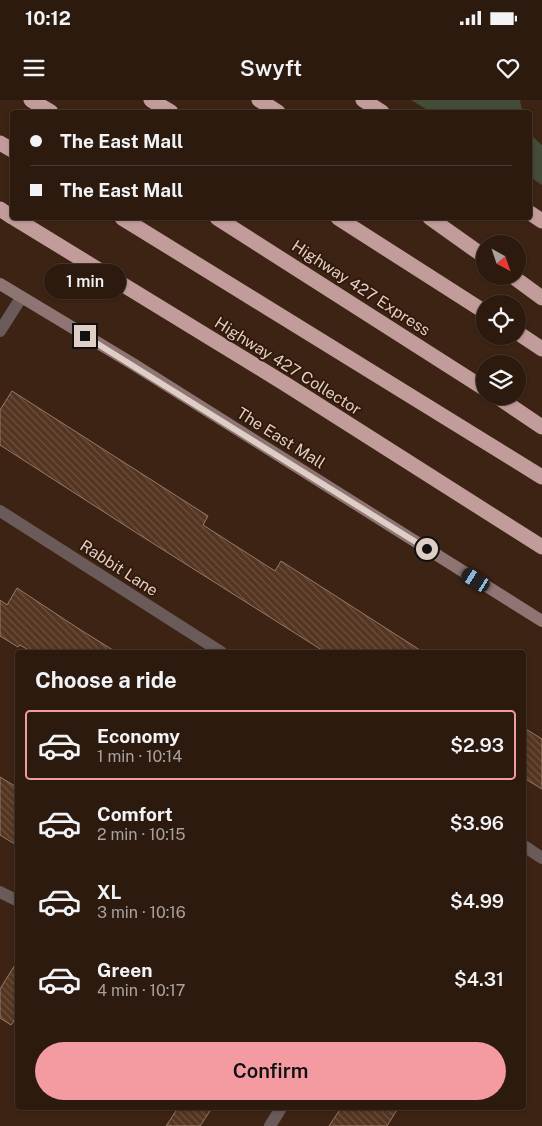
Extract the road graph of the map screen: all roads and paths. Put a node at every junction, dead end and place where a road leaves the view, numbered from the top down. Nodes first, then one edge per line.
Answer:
1 (31, 100) edge
2 (151, 100) edge
3 (259, 100) edge
4 (363, 100) edge
5 (47, 110) edge
6 (168, 110) edge
7 (275, 110) edge
8 (379, 110) edge
9 (18, 220) edge
10 (125, 220) edge
11 (220, 220) edge
12 (341, 220) edge
13 (433, 220) edge
14 (476, 251) edge
15 (0, 284) edge
16 (524, 285) edge
17 (22, 298) junction
18 (542, 298) edge
19 (476, 306) edge
20 (0, 331) edge
21 (526, 338) edge
22 (542, 349) edge
23 (476, 383) edge
24 (509, 405) edge
25 (542, 427) edge
26 (542, 477) edge
27 (0, 511) edge
28 (542, 548) edge
29 (542, 621) edge
30 (218, 650) edge
31 (526, 847) edge
32 (542, 858) edge
33 (0, 892) edge
34 (15, 900) edge
35 (280, 1110) edge
36 (270, 1126) edge

1 - 5 highway
2 - 6 highway
3 - 7 highway
4 - 8 highway
9 - 28 highway, Highway 427 Collector
10 - 26 highway
11 - 23 highway, Highway 427 Express
12 - 19 highway
13 - 14 highway
15 - 17 main road, The East Mall
16 - 18 highway
17 - 20 street
17 - 29 main road, The East Mall
21 - 22 highway
24 - 25 highway
27 - 30 street, Rabbit Lane
31 - 32 street
33 - 34 street
35 - 36 street

